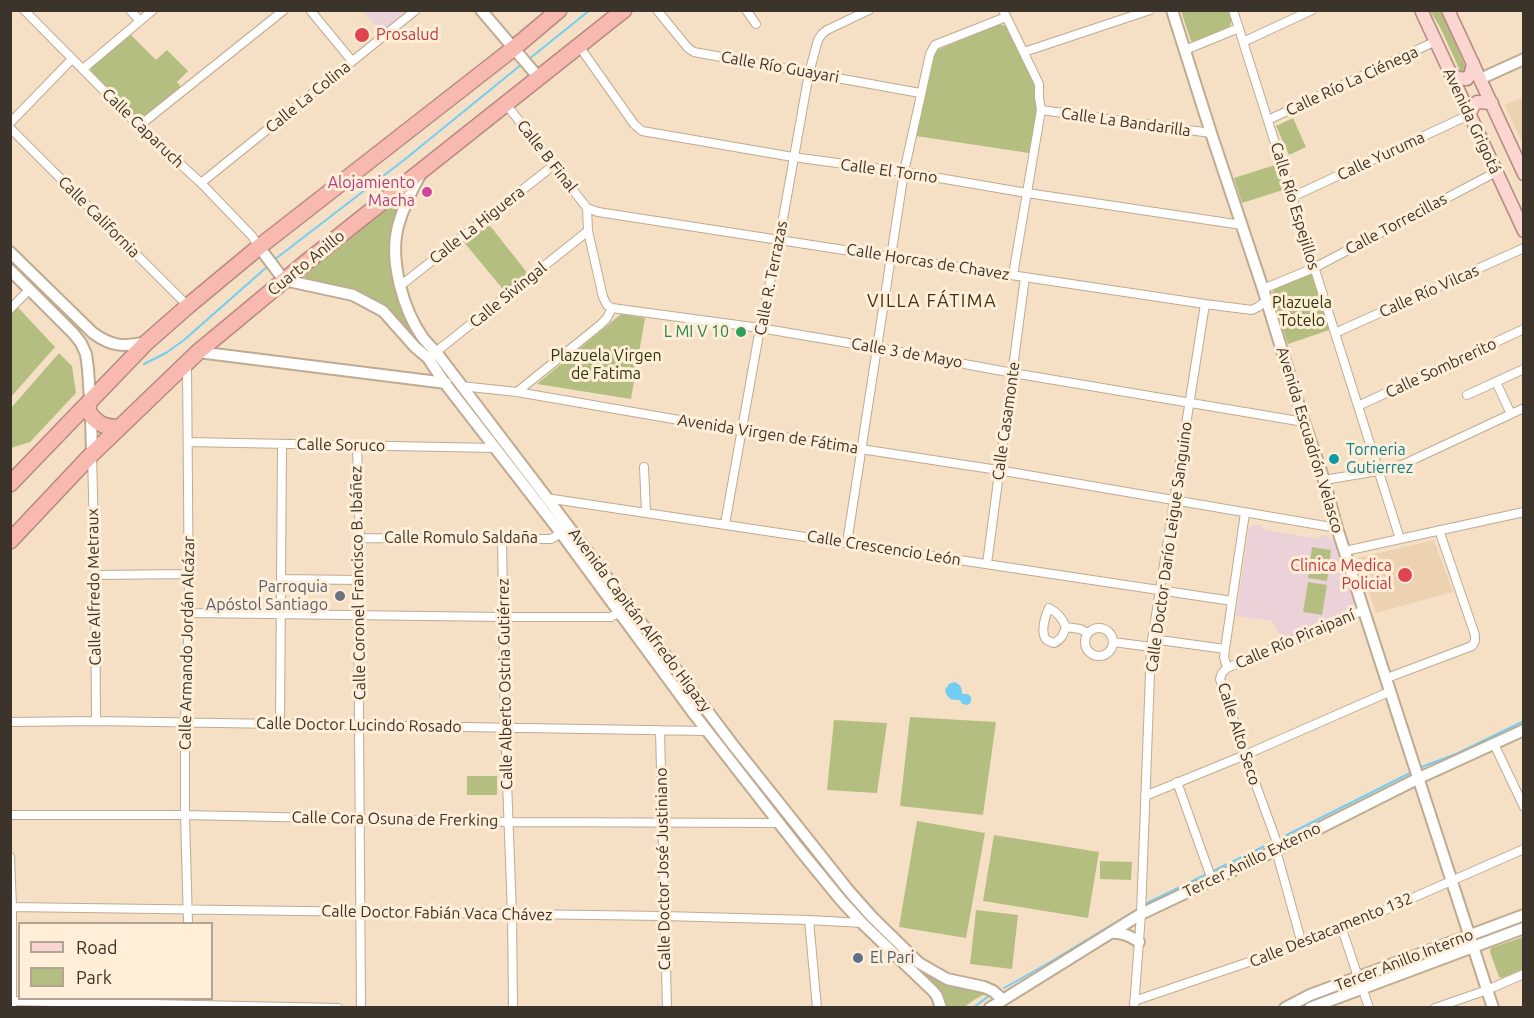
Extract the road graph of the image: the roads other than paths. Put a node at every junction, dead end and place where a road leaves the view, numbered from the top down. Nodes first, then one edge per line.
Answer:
1 (24, 10) edge
2 (130, 10) edge
3 (153, 10) edge
4 (284, 10) edge
5 (310, 10) edge
6 (416, 10) edge
7 (481, 10) edge
8 (559, 10) edge
9 (624, 10) edge
10 (657, 10) edge
11 (746, 10) edge
12 (869, 10) edge
13 (1150, 10) edge
14 (1172, 10) edge
15 (1233, 10) edge
16 (1312, 10) edge
17 (1421, 10) edge
18 (1448, 10) edge
19 (857, 12) edge
20 (1004, 14) edge
21 (140, 21) junction
22 (756, 24) dead end
23 (1239, 28) junction
24 (1436, 41) junction
25 (1243, 42) junction
26 (579, 46) junction
27 (1185, 50) junction
28 (1024, 52) junction
29 (522, 57) junction
30 (72, 59) junction
31 (1524, 59) edge
32 (352, 61) junction
33 (1473, 63) junction
34 (82, 69) junction
35 (809, 73) junction
36 (1450, 73) junction
37 (539, 78) junction
38 (1480, 79) junction
39 (921, 93) junction
40 (1492, 103) junction
41 (506, 104) junction
42 (1041, 110) junction
43 (1469, 115) junction
44 (1268, 120) junction
45 (10, 123) edge
46 (139, 126) junction
47 (10, 128) edge
48 (1211, 133) junction
49 (794, 157) junction
50 (554, 165) junction
51 (422, 171) junction
52 (904, 172) junction
53 (1496, 172) junction
54 (1524, 174) edge
55 (201, 183) junction
56 (1027, 193) junction
57 (1292, 197) junction
58 (587, 208) junction
59 (1242, 225) junction
60 (588, 231) junction
61 (1524, 231) edge
62 (779, 241) junction
63 (1524, 248) edge
64 (262, 251) junction
65 (891, 256) junction
66 (12, 262) edge
67 (1314, 268) junction
68 (30, 272) junction
69 (1013, 275) junction
70 (281, 277) junction
71 (1025, 277) junction
72 (25, 286) junction
73 (400, 286) junction
74 (1263, 289) junction
75 (1266, 301) junction
76 (1205, 304) junction
77 (188, 306) junction
78 (612, 308) junction
79 (10, 309) edge
80 (760, 328) junction
81 (1524, 329) edge
82 (1335, 333) junction
83 (147, 342) junction
84 (878, 348) junction
85 (432, 355) junction
86 (192, 357) junction
87 (1524, 369) edge
88 (1013, 372) junction
89 (444, 382) junction
90 (1496, 382) junction
91 (461, 386) junction
92 (517, 393) junction
93 (1467, 395) dead end
94 (1190, 402) junction
95 (1358, 406) junction
96 (90, 408) junction
97 (1524, 408) edge
98 (1511, 414) junction
99 (1304, 422) junction
100 (120, 427) junction
101 (743, 431) junction
102 (188, 442) junction
103 (282, 444) junction
104 (357, 446) junction
105 (494, 448) junction
106 (861, 449) junction
107 (92, 454) junction
108 (644, 467) dead end
109 (998, 470) junction
110 (1378, 471) junction
111 (1324, 480) junction
112 (10, 484) edge
113 (542, 500) junction
114 (1174, 501) junction
115 (646, 512) junction
116 (1524, 512) edge
117 (1245, 513) junction
118 (726, 524) junction
119 (1337, 528) junction
120 (1439, 530) junction
121 (561, 533) junction
122 (360, 538) junction
123 (1400, 538) junction
124 (502, 539) junction
125 (10, 540) edge
126 (847, 543) junction
127 (1344, 550) junction
128 (987, 564) junction
129 (188, 574) junction
130 (95, 575) junction
131 (281, 579) junction
132 (358, 580) junction
133 (1160, 591) junction
134 (1232, 601) junction
135 (1364, 610) junction
136 (620, 612) junction
137 (189, 613) junction
138 (281, 615) junction
139 (360, 616) junction
140 (504, 617) junction
141 (1066, 627) dead end
142 (1088, 633) junction
143 (1113, 642) junction
144 (1152, 643) junction
145 (1225, 649) junction
146 (1227, 668) junction
147 (1387, 678) junction
148 (1391, 691) junction
149 (705, 707) junction
150 (694, 714) junction
151 (96, 721) junction
152 (10, 722) edge
153 (185, 722) junction
154 (280, 724) junction
155 (360, 726) junction
156 (505, 728) junction
157 (660, 730) junction
158 (1524, 730) edge
159 (707, 731) junction
160 (1494, 744) junction
161 (1245, 754) junction
162 (1418, 775) junction
163 (1177, 782) junction
164 (1145, 796) junction
165 (1524, 807) edge
166 (10, 814) edge
167 (184, 815) junction
168 (361, 819) junction
169 (508, 822) junction
170 (662, 823) junction
171 (779, 823) junction
172 (1277, 844) junction
173 (1524, 849) edge
174 (10, 857) edge
175 (1211, 877) junction
176 (1452, 880) junction
177 (11, 907) edge
178 (188, 909) junction
179 (360, 911) junction
180 (1141, 912) junction
181 (512, 914) junction
182 (664, 916) junction
183 (1524, 916) edge
184 (809, 920) junction
185 (188, 922) edge
186 (862, 923) junction
187 (1524, 928) edge
188 (1342, 929) junction
189 (1107, 934) junction
190 (1504, 935) junction
191 (1472, 940) junction
192 (1139, 942) junction
193 (1302, 944) junction
194 (1439, 947) junction
195 (1416, 967) junction
196 (1524, 974) edge
197 (1360, 982) junction
198 (1487, 990) junction
199 (187, 1003) edge
200 (11, 1004) edge
201 (1134, 1004) edge
202 (995, 1005) edge
203 (338, 1008) edge
204 (361, 1008) edge
205 (513, 1008) edge
206 (667, 1008) edge
207 (817, 1008) edge
208 (941, 1008) edge
209 (1285, 1008) edge
210 (1310, 1008) edge
211 (1369, 1008) edge
212 (1435, 1008) edge
213 (1493, 1008) edge

1 - 30 street, Calle Caparuch
2 - 21 street
3 - 21 street
4 - 46 street
5 - 32 street
6 - 32 street, Calle La Colina
7 - 29 street
8 - 29 highway
9 - 26 highway, Cuarto Anillo
10 - 35 street, Calle Río Guayari
11 - 22 street
12 - 19 street
13 - 28 street
14 - 27 street, Avenida Escuadrón Velasco
15 - 23 street, Calle Río Espejillos
16 - 25 street
17 - 24 main road, Avenida Grigotá
18 - 33 main road, Avenida Grigotá
19 - 35 street, Calle R. Terrazas
20 - 28 street
20 - 39 street
21 - 34 street
23 - 25 street, Calle Río Espejillos
23 - 27 street
24 - 36 main road, Avenida Grigotá
24 - 44 street, Calle Río La Ciénega
25 - 44 street, Calle Río Espejillos
26 - 37 highway, Cuarto Anillo
26 - 49 street, Calle El Torno
27 - 48 street, Avenida Escuadrón Velasco
28 - 42 street
29 - 37 street
29 - 64 highway
30 - 34 street, Calle Caparuch
30 - 45 street
31 - 38 street
32 - 55 street, Calle La Colina
33 - 36 main road
33 - 38 main road, Avenida Grigotá
34 - 46 street, Calle Caparuch
35 - 39 street, Calle Río Guayari
35 - 49 street, Calle R. Terrazas
36 - 43 main road, Avenida Grigotá
37 - 41 highway, Cuarto Anillo
38 - 40 main road, Avenida Grigotá
39 - 52 street
40 - 43 main road
40 - 54 main road, Avenida Grigotá
41 - 50 street, Calle B Final
41 - 51 highway, Cuarto Anillo
42 - 48 street, Calle La Bandarilla
42 - 56 street
43 - 53 main road, Avenida Grigotá
43 - 57 street, Calle Yuruma
44 - 57 street, Calle Río Espejillos
46 - 55 street, Calle Caparuch
47 - 77 street, Calle California
48 - 59 street, Avenida Escuadrón Velasco
49 - 52 street, Calle El Torno
49 - 62 street, Calle R. Terrazas
50 - 58 street, Calle B Final
50 - 73 street, Calle La Higuera
51 - 70 highway, Cuarto Anillo
51 - 73 street, Avenida Capitán Alfredo Higazy
52 - 56 street, Calle El Torno
52 - 65 street
53 - 61 main road, Avenida Grigotá
53 - 67 street, Calle Torrecillas
55 - 64 street, Calle Caparuch
56 - 59 street, Calle El Torno
56 - 69 street
57 - 67 street, Calle Río Espejillos
58 - 60 street
58 - 62 street, Calle Horcas de Chavez
59 - 74 street, Avenida Escuadrón Velasco
60 - 78 street
60 - 85 street, Calle Sivingal
62 - 65 street, Calle Horcas de Chavez
62 - 80 street, Calle R. Terrazas
63 - 82 street, Calle Río Vilcas
64 - 70 street
64 - 77 highway
65 - 69 street, Calle Horcas de Chavez
65 - 84 street
66 - 68 street
66 - 72 street
67 - 74 street, Calle Torrecillas
67 - 82 street, Calle Río Espejillos
68 - 72 street
68 - 83 street
69 - 71 street, Calle Horcas de Chavez
70 - 85 street, Avenida Capitán Alfredo Higazy
70 - 86 highway, Cuarto Anillo
71 - 76 street, Calle Horcas de Chavez
71 - 88 street, Calle Casamonte
72 - 79 street
72 - 96 street
73 - 85 street, Avenida Capitán Alfredo Higazy
74 - 75 street, Avenida Escuadrón Velasco
75 - 76 street, Calle Horcas de Chavez
75 - 99 street, Avenida Escuadrón Velasco
76 - 94 street, Calle Doctor Darío Leigue Sanguino
77 - 83 highway
78 - 80 street, Calle 3 de Mayo
78 - 92 street
80 - 84 street, Calle 3 de Mayo
80 - 101 street, Calle R. Terrazas
81 - 95 street, Calle Sombrerito
82 - 95 street, Calle Río Espejillos
83 - 96 highway
84 - 88 street, Calle 3 de Mayo
84 - 106 street
85 - 89 street, Avenida Capitán Alfredo Higazy
85 - 91 street, Avenida Capitán Alfredo Higazy
86 - 89 street, Avenida Virgen de Fátima
86 - 100 highway, Cuarto Anillo
86 - 102 street, Calle Armando Jordán Alcázar
87 - 90 street
88 - 94 street, Calle 3 de Mayo
88 - 109 street, Calle Casamonte
89 - 91 street, Avenida Virgen de Fátima
89 - 105 street, Avenida Capitán Alfredo Higazy
90 - 93 street
90 - 98 street
91 - 92 street, Avenida Virgen de Fátima
91 - 113 street, Avenida Capitán Alfredo Higazy
92 - 101 street, Avenida Virgen de Fátima
94 - 99 street, Calle 3 de Mayo
94 - 114 street, Calle Doctor Darío Leigue Sanguino
95 - 110 street, Calle Río Espejillos
96 - 100 highway
96 - 107 street
96 - 112 highway
97 - 98 street
98 - 110 street
99 - 111 street, Avenida Escuadrón Velasco
100 - 107 highway, Cuarto Anillo
101 - 106 street, Avenida Virgen de Fátima
101 - 118 street, Calle R. Terrazas
102 - 103 street, Calle Soruco
102 - 129 street, Calle Armando Jordán Alcázar
103 - 104 street, Calle Soruco
103 - 131 street
104 - 105 street, Calle Soruco
104 - 122 street, Calle Coronel Francisco B. Ibáñez
105 - 113 street, Avenida Capitán Alfredo Higazy
106 - 109 street, Avenida Virgen de Fátima
106 - 126 street
107 - 125 highway, Cuarto Anillo
107 - 130 street, Calle Alfredo Metraux
108 - 115 street
109 - 114 street, Avenida Virgen de Fátima
109 - 128 street, Calle Casamonte
110 - 111 street
110 - 123 street, Calle Río Espejillos
111 - 119 street, Avenida Escuadrón Velasco
113 - 115 street, Calle Crescencio León
113 - 121 street, Avenida Capitán Alfredo Higazy
113 - 149 street, Avenida Capitán Alfredo Higazy
114 - 117 street, Avenida Virgen de Fátima
114 - 133 street, Calle Doctor Darío Leigue Sanguino
115 - 118 street, Calle Crescencio León
116 - 120 street
117 - 119 street, Avenida Virgen de Fátima
117 - 134 street, Calle Alto Seco
118 - 126 street, Calle Crescencio León
119 - 127 street, Avenida Escuadrón Velasco
120 - 123 street
120 - 147 street
121 - 124 street, Calle Romulo Saldaña
121 - 136 street, Avenida Capitán Alfredo Higazy
122 - 124 street, Calle Romulo Saldaña
122 - 132 street, Calle Coronel Francisco B. Ibáñez
123 - 127 street
124 - 140 street, Calle Alberto Ostria Gutiérrez
126 - 128 street, Calle Crescencio León
127 - 135 street, Avenida Escuadrón Velasco
128 - 133 street, Calle Crescencio León
129 - 130 street
129 - 137 street, Calle Armando Jordán Alcázar
130 - 151 street, Calle Alfredo Metraux
131 - 132 street
131 - 138 street
132 - 139 street, Calle Coronel Francisco B. Ibáñez
133 - 134 street, Calle Crescencio León
133 - 144 street, Calle Doctor Darío Leigue Sanguino
134 - 145 street, Calle Alto Seco
135 - 146 street, Calle Río Piraipaní
135 - 147 street, Avenida Escuadrón Velasco
136 - 140 street
136 - 150 street, Avenida Capitán Alfredo Higazy
137 - 138 street
137 - 153 street, Calle Armando Jordán Alcázar
138 - 139 street
138 - 154 street
139 - 140 street
139 - 155 street, Calle Coronel Francisco B. Ibáñez
140 - 156 street, Calle Alberto Ostria Gutiérrez
141 - 142 street
142 - 143 street
142 - 143 street
143 - 144 street
144 - 145 street
144 - 164 street, Calle Doctor Darío Leigue Sanguino
145 - 146 street, Calle Alto Seco
146 - 161 street, Calle Alto Seco
147 - 148 street, Avenida Escuadrón Velasco
148 - 161 street
148 - 162 street, Avenida Escuadrón Velasco
149 - 150 street
149 - 202 street, Avenida Capitán Alfredo Higazy
150 - 159 street, Avenida Capitán Alfredo Higazy
151 - 152 street, Calle Doctor Lucindo Rosado
151 - 153 street, Calle Doctor Lucindo Rosado
153 - 154 street, Calle Doctor Lucindo Rosado
153 - 167 street, Calle Armando Jordán Alcázar
154 - 155 street, Calle Doctor Lucindo Rosado
155 - 156 street, Calle Doctor Lucindo Rosado
155 - 168 street, Calle Coronel Francisco B. Ibáñez
156 - 157 street, Calle Doctor Lucindo Rosado
156 - 169 street, Calle Alberto Ostria Gutiérrez
157 - 159 street, Calle Doctor Lucindo Rosado
157 - 170 street, Calle Doctor José Justiniano
158 - 160 street, Tercer Anillo Externo
159 - 171 street, Avenida Capitán Alfredo Higazy
160 - 162 street, Tercer Anillo Externo
160 - 165 street
161 - 163 street
161 - 172 street, Calle Alto Seco
162 - 172 street, Tercer Anillo Externo
162 - 176 street, Avenida Escuadrón Velasco
163 - 164 street
163 - 175 street
164 - 180 street, Calle Doctor Darío Leigue Sanguino
166 - 167 street, Calle Cora Osuna de Frerking
167 - 168 street, Calle Cora Osuna de Frerking
167 - 178 street, Calle Armando Jordán Alcázar
168 - 169 street, Calle Cora Osuna de Frerking
168 - 179 street, Calle Coronel Francisco B. Ibáñez
169 - 170 street, Calle Cora Osuna de Frerking
169 - 181 street, Calle Alberto Ostria Gutiérrez
170 - 171 street, Calle Cora Osuna de Frerking
170 - 182 street, Calle Doctor José Justiniano
171 - 186 street, Avenida Capitán Alfredo Higazy
172 - 175 street, Tercer Anillo Externo
172 - 193 street, Calle Alto Seco
173 - 176 street, Calle Destacamento 132
174 - 177 street
175 - 180 street, Tercer Anillo Externo
176 - 188 street, Calle Destacamento 132
176 - 191 street, Avenida Escuadrón Velasco
177 - 178 street, Calle Doctor Fabián Vaca Chávez
177 - 200 street
178 - 179 street, Calle Doctor Fabián Vaca Chávez
178 - 185 street, Calle Armando Jordán Alcázar
179 - 181 street, Calle Doctor Fabián Vaca Chávez
179 - 204 street, Calle Coronel Francisco B. Ibáñez
180 - 189 street, Tercer Anillo Externo
180 - 192 street, Calle Doctor Darío Leigue Sanguino
181 - 182 street, Calle Doctor Fabián Vaca Chávez
181 - 205 street, Calle Alberto Ostria Gutiérrez
182 - 184 street, Calle Doctor Fabián Vaca Chávez
182 - 206 street, Calle Doctor José Justiniano
183 - 190 street
183 - 191 street, Tercer Anillo Interno
184 - 186 street, Calle Doctor Fabián Vaca Chávez
184 - 207 street
186 - 208 street, Avenida Capitán Alfredo Higazy
187 - 190 street, Tercer Anillo Interno
188 - 193 street, Calle Destacamento 132
188 - 197 street
189 - 192 street
189 - 202 street, Tercer Anillo Externo
190 - 191 street, Tercer Anillo Interno
191 - 194 street, Tercer Anillo Interno
191 - 195 street, Tercer Anillo Interno
191 - 198 street, Avenida Escuadrón Velasco
192 - 201 street, Calle Doctor Darío Leigue Sanguino
193 - 201 street, Calle Destacamento 132
194 - 195 street
194 - 197 street, Tercer Anillo Interno
195 - 197 street, Tercer Anillo Interno
196 - 198 street
197 - 209 street, Tercer Anillo Interno
197 - 210 street, Tercer Anillo Interno
197 - 211 street
198 - 212 street
198 - 213 street, Avenida Escuadrón Velasco
199 - 200 street
199 - 203 street

